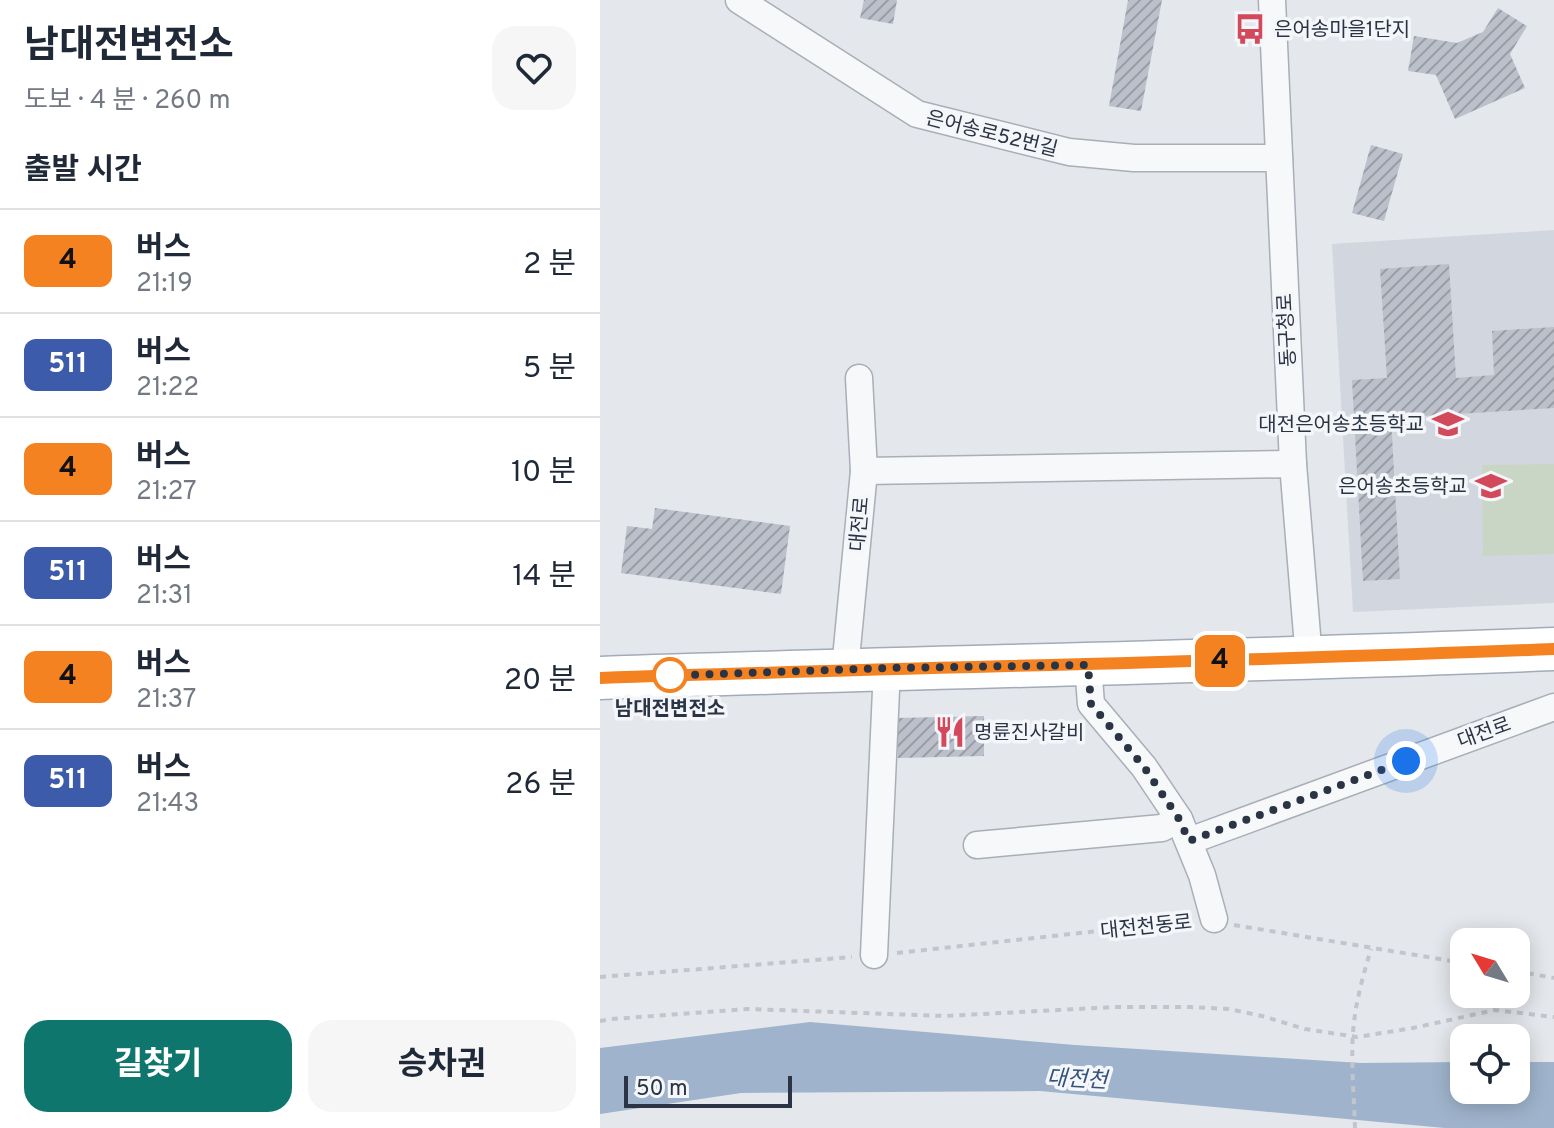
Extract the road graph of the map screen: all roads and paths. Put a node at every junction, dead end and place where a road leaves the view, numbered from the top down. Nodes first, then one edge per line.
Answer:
1 (739, 0) edge
2 (1272, 0) edge
3 (1279, 158) junction
4 (859, 378) dead end
5 (1293, 464) junction
6 (864, 471) junction
7 (1554, 649) edge
8 (1309, 659) junction
9 (1088, 665) junction
10 (887, 668) junction
11 (845, 669) junction
12 (600, 678) edge
13 (1554, 707) edge
14 (1184, 830) junction
15 (977, 845) dead end
16 (1214, 919) junction
17 (1371, 948) junction
18 (874, 955) junction
19 (1450, 961) edge
20 (1530, 974) edge
21 (600, 977) edge
22 (1554, 978) edge
23 (1554, 1017) edge
24 (600, 1021) edge
25 (1354, 1036) junction
26 (1355, 1128) edge

1 - 3 street, 은어송로52번길
2 - 3 street, 동구청로
3 - 5 street, 동구청로
4 - 6 street, 대전로
5 - 6 street
5 - 8 street, 동구청로
6 - 11 street, 대전로
7 - 8 main road
8 - 9 main road
9 - 10 main road
9 - 14 street
10 - 11 main road
10 - 18 street
11 - 12 main road
13 - 14 street, 대전로
14 - 15 street, 대전로
14 - 16 street
16 - 17 path, 대전천동로
16 - 18 path, 대전천동로
17 - 19 path, 대전천동로
17 - 25 path
18 - 21 path, 대전천동로
20 - 22 path
23 - 25 path
24 - 25 path
25 - 26 path

